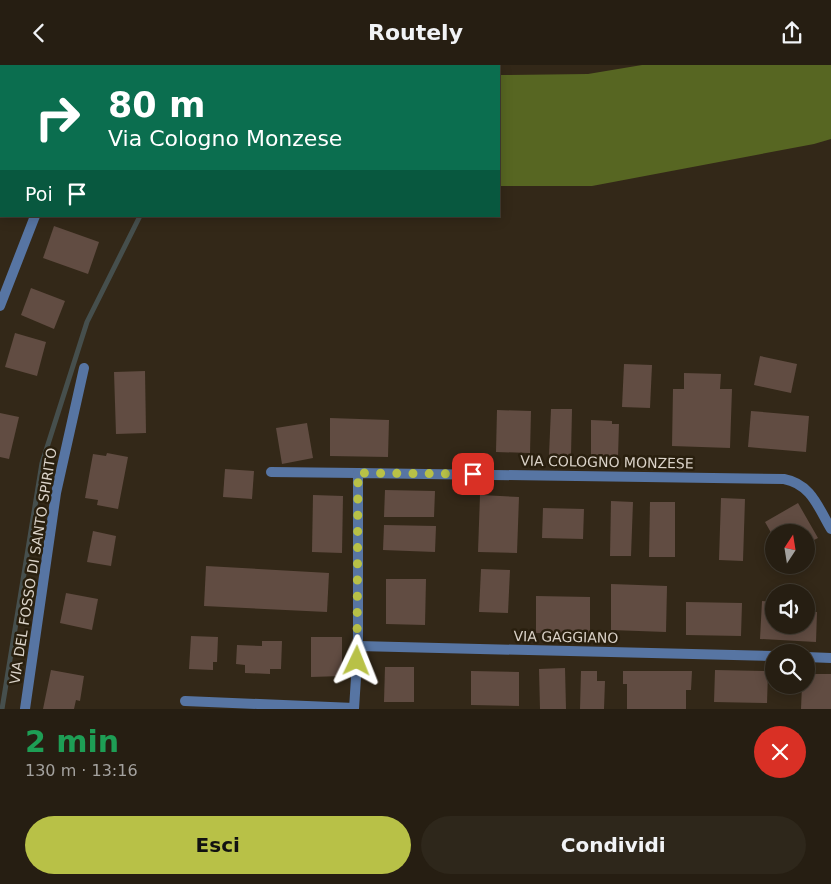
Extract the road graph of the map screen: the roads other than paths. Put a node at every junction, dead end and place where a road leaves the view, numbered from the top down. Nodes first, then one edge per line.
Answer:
1 (35, 217) edge
2 (0, 306) edge
3 (84, 369) dead end
4 (271, 472) dead end
5 (358, 473) junction
6 (831, 529) edge
7 (358, 646) junction
8 (765, 656) edge
9 (815, 657) edge
10 (831, 658) edge
11 (185, 701) dead end
12 (25, 709) edge
13 (354, 709) edge

1 - 2 street
3 - 12 street, VIA DEL FOSSO DI SANTO SPIRITO
4 - 5 street, VIA COLOGNO MONZESE
5 - 6 street, VIA COLOGNO MONZESE
5 - 7 street
7 - 8 street, VIA GAGGIANO
7 - 13 street
9 - 10 street
11 - 13 street

